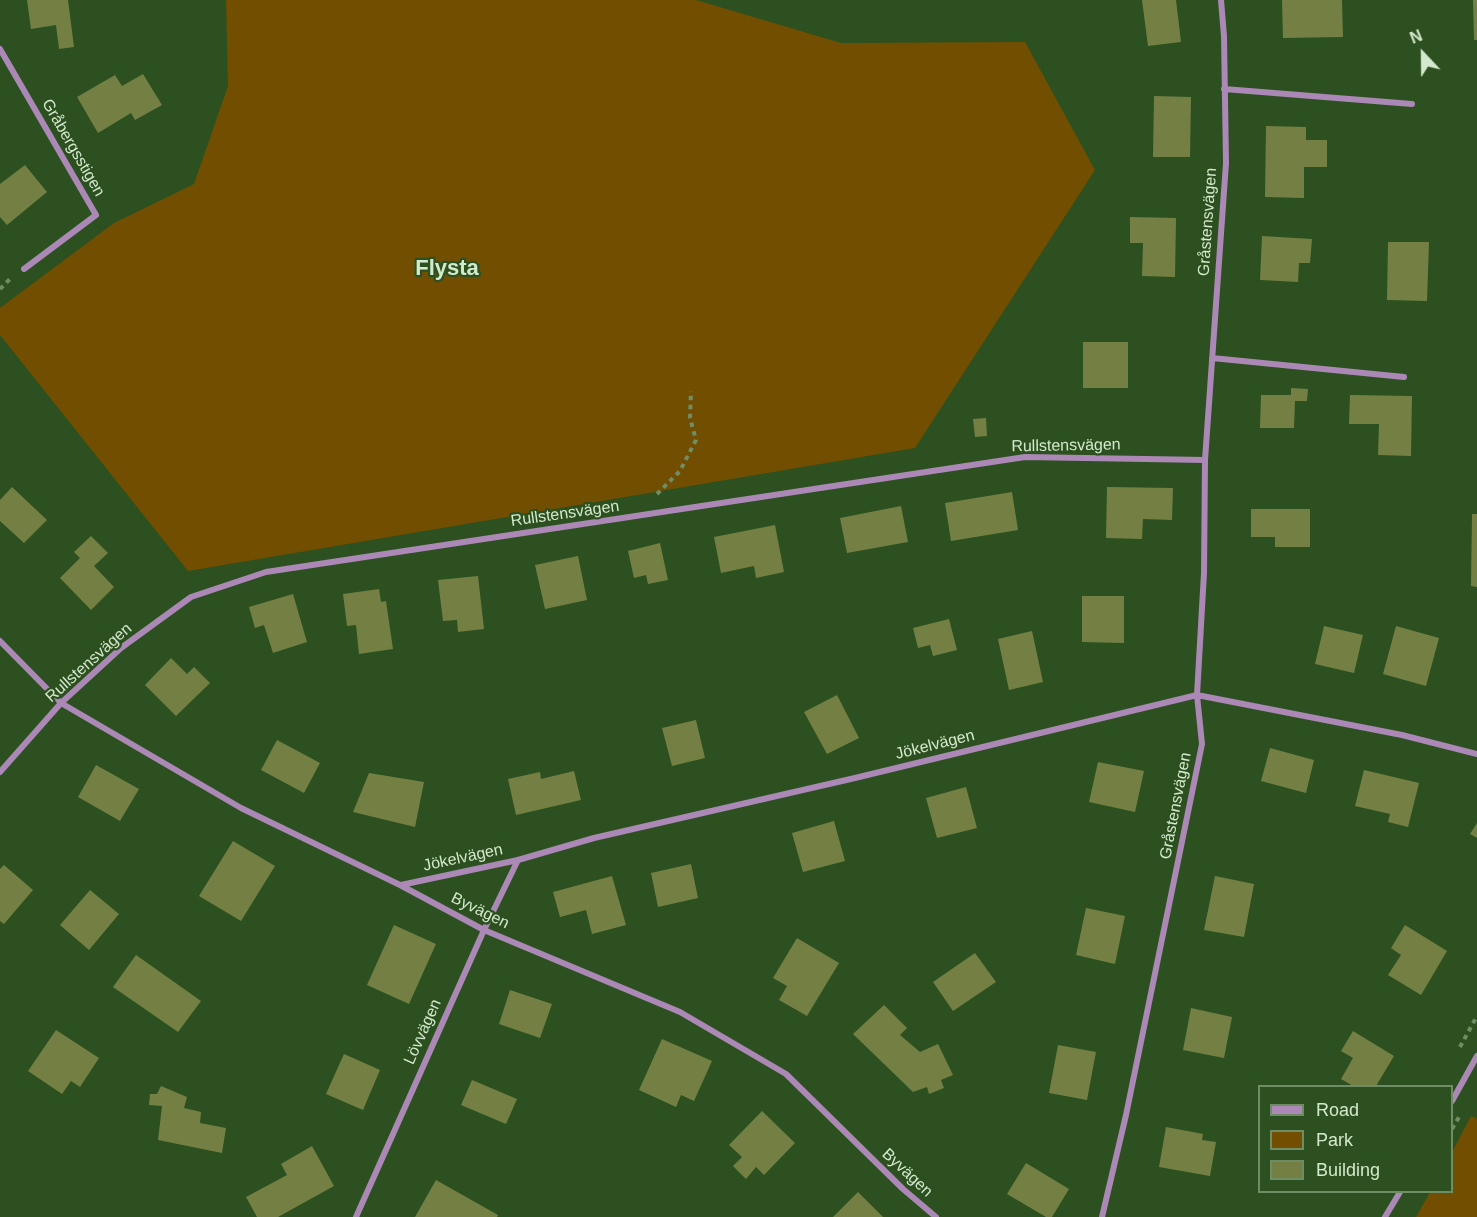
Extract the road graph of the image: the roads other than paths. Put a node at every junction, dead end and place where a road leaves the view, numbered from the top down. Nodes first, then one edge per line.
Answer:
1 (1221, 0) edge
2 (0, 49) edge
3 (1224, 88) junction
4 (1412, 104) dead end
5 (24, 269) dead end
6 (1212, 358) junction
7 (1404, 377) dead end
8 (1205, 460) junction
9 (0, 641) edge
10 (1197, 694) junction
11 (61, 703) junction
12 (1477, 754) edge
13 (0, 772) edge
14 (518, 860) junction
15 (400, 885) junction
16 (483, 930) junction
17 (1477, 1056) edge
18 (1453, 1099) edge
19 (1399, 1193) edge
20 (356, 1217) edge
21 (936, 1217) edge
22 (1102, 1217) edge
23 (1385, 1217) edge

1 - 3 street, Gråstensvägen
2 - 5 street, Gråbergsstigen
3 - 4 street
3 - 6 street, Gråstensvägen
6 - 7 street
6 - 8 street, Gråstensvägen
8 - 10 street, Gråstensvägen
8 - 11 street, Rullstensvägen
9 - 11 street, Byvägen
10 - 12 street, Jökelvägen
10 - 14 street, Jökelvägen
10 - 22 street, Gråstensvägen
11 - 13 street, Rullstensvägen
11 - 15 street, Byvägen
14 - 15 street, Jökelvägen
14 - 16 street, Lövvägen
15 - 16 street, Byvägen
16 - 20 street, Lövvägen
16 - 21 street, Byvägen
17 - 18 street
19 - 23 street

